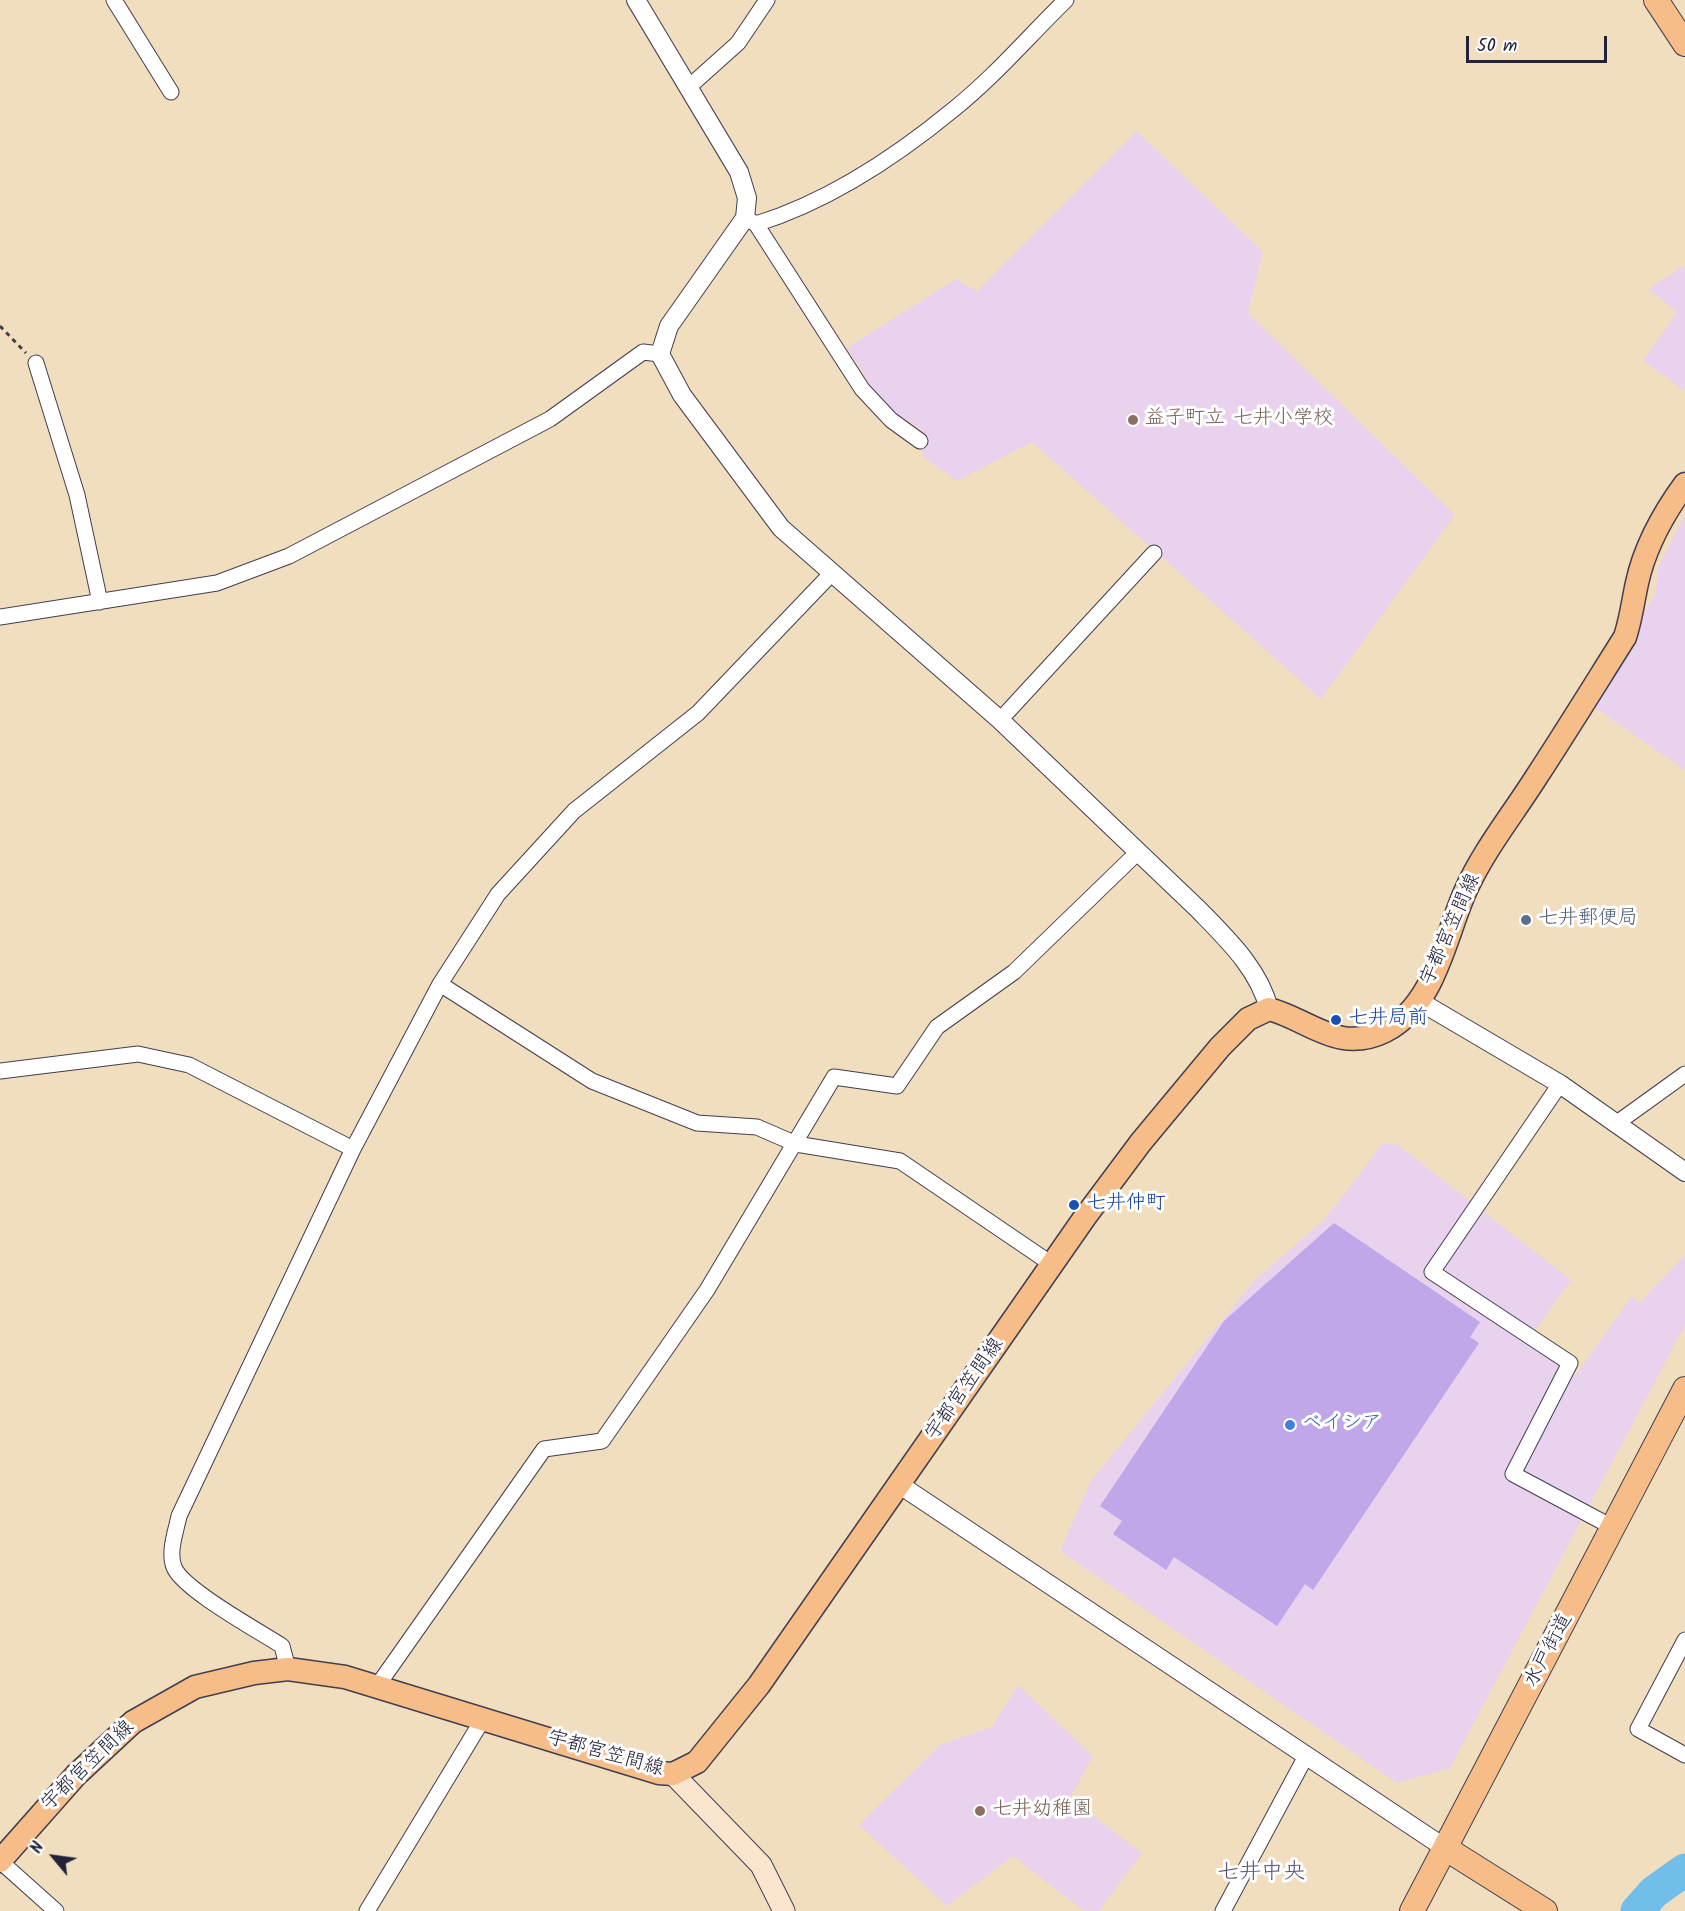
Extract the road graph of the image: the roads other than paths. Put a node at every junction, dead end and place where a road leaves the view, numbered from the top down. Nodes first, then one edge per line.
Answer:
1 (114, 0) edge
2 (636, 0) edge
3 (767, 0) edge
4 (1066, 0) edge
5 (1656, 0) edge
6 (1685, 44) edge
7 (690, 86) junction
8 (171, 92) dead end
9 (750, 221) junction
10 (660, 354) junction
11 (36, 363) road end
12 (920, 441) dead end
13 (1685, 484) edge
14 (1154, 553) dead end
15 (832, 573) junction
16 (100, 602) junction
17 (0, 618) edge
18 (1000, 720) junction
19 (1138, 852) junction
20 (440, 984) junction
21 (1419, 1001) junction
22 (1269, 1009) junction
23 (0, 1071) edge
24 (1685, 1074) edge
25 (1560, 1084) junction
26 (1617, 1123) junction
27 (796, 1144) junction
28 (353, 1149) junction
29 (1685, 1172) edge
30 (1053, 1265) junction
31 (1685, 1389) edge
32 (900, 1485) junction
33 (1614, 1528) junction
34 (1685, 1640) edge
35 (288, 1670) junction
36 (378, 1685) junction
37 (483, 1719) junction
38 (1685, 1755) edge
39 (1306, 1756) junction
40 (673, 1774) junction
41 (1445, 1848) junction
42 (0, 1861) edge
43 (56, 1911) edge
44 (368, 1911) edge
45 (784, 1911) edge
46 (1223, 1911) edge
47 (1412, 1911) edge
48 (1545, 1911) edge

1 - 8 street
2 - 7 street
3 - 7 street
4 - 9 street
5 - 6 highway
7 - 9 street
9 - 10 street
9 - 12 street
10 - 15 street
10 - 16 street
11 - 16 street
13 - 21 main road, 宇都宮笠間線
14 - 18 street
15 - 18 street
15 - 20 street
16 - 17 street
18 - 19 street
19 - 22 street
19 - 27 street
20 - 27 street
20 - 28 street
21 - 22 main road, 宇都宮笠間線
21 - 25 street
22 - 30 main road, 宇都宮笠間線
23 - 28 street
24 - 26 street
25 - 26 street
25 - 33 street
26 - 29 street
27 - 30 street
27 - 36 street
28 - 35 street
30 - 32 main road, 宇都宮笠間線
31 - 33 highway, 水戸街道
32 - 39 street
32 - 40 main road, 宇都宮笠間線
33 - 41 highway, 水戸街道
34 - 38 street
35 - 36 main road, 宇都宮笠間線
35 - 42 main road, 宇都宮笠間線
36 - 37 main road, 宇都宮笠間線
37 - 40 main road, 宇都宮笠間線
37 - 44 street
39 - 41 street
39 - 46 street
40 - 45 main road
41 - 47 highway, 水戸街道
41 - 48 highway
42 - 43 street

